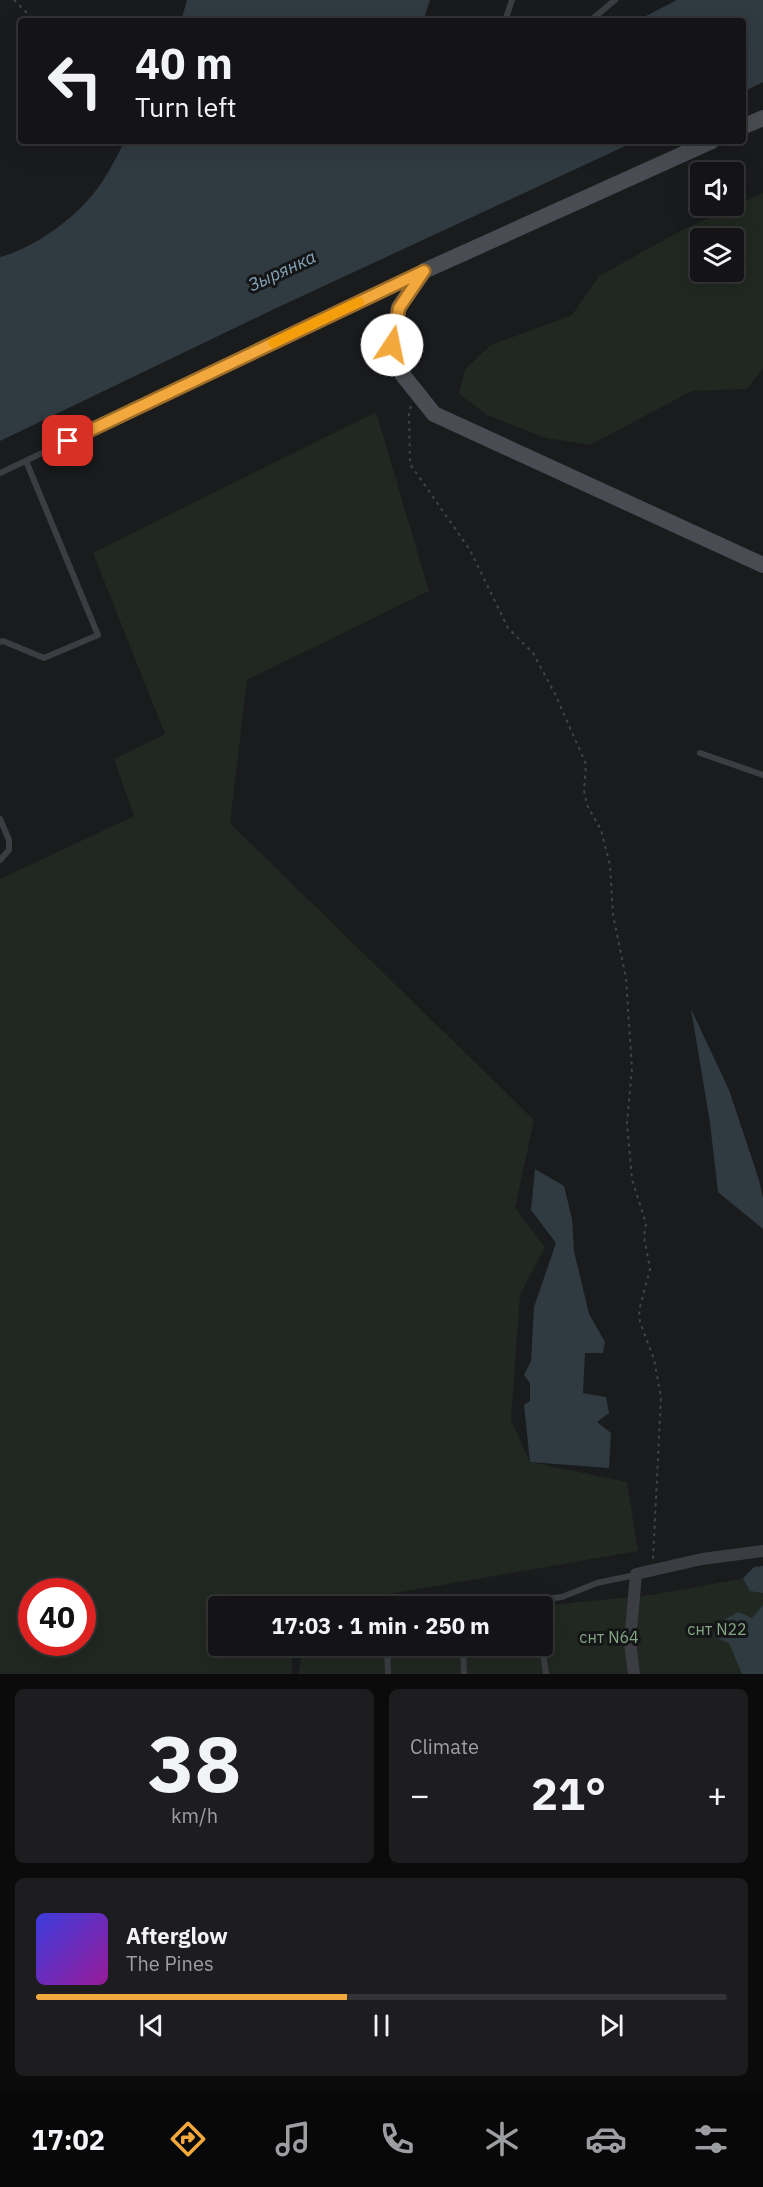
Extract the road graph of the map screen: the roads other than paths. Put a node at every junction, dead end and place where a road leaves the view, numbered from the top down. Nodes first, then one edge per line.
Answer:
1 (512, 0) edge
2 (615, 0) edge
3 (506, 18) edge
4 (594, 18) edge
5 (763, 118) edge
6 (746, 125) edge
7 (705, 144) edge
8 (424, 271) junction
9 (26, 461) junction
10 (0, 473) edge
11 (763, 565) edge
12 (0, 642) edge
13 (700, 753) dead end
14 (763, 775) edge
15 (0, 819) edge
16 (0, 860) edge
17 (763, 1551) edge
18 (636, 1574) junction
19 (553, 1600) edge
20 (387, 1656) edge
21 (463, 1656) edge
22 (543, 1656) edge
23 (388, 1674) edge
24 (464, 1674) edge
25 (546, 1674) edge
26 (634, 1674) edge

1 - 3 lane
2 - 4 lane
5 - 6 street
7 - 8 street
8 - 9 lane
8 - 11 street
9 - 10 lane
9 - 12 lane
13 - 14 lane
15 - 16 lane
17 - 18 street
18 - 19 lane
18 - 26 street
20 - 23 lane
21 - 24 lane
22 - 25 lane

